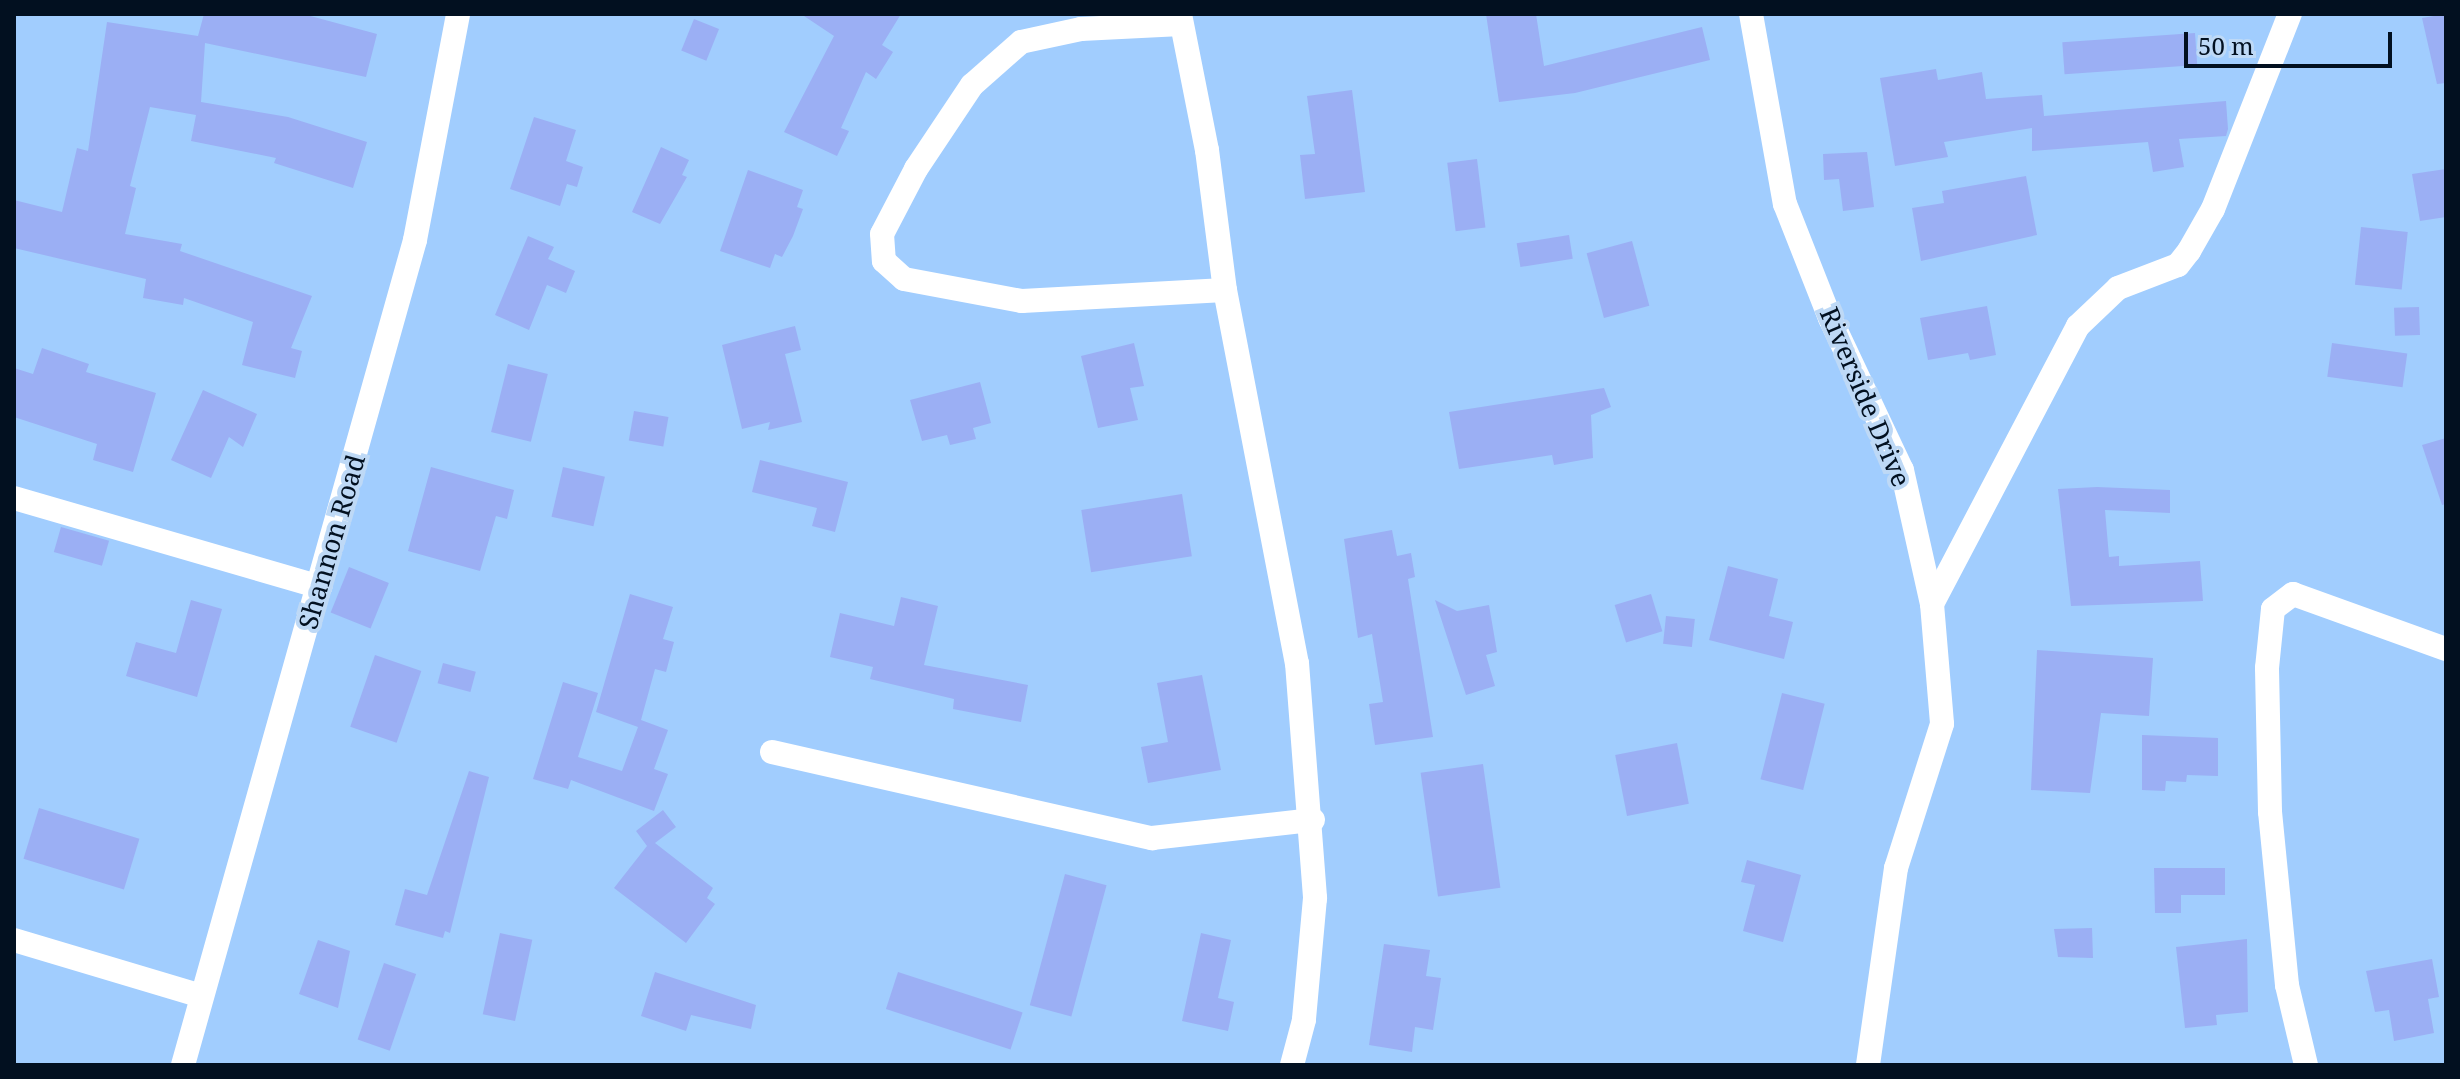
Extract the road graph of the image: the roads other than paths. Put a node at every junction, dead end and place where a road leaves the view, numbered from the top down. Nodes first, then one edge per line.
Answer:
1 (458, 14) edge
2 (1751, 14) edge
3 (2290, 14) edge
4 (1180, 19) edge
5 (1225, 290) junction
6 (14, 498) edge
7 (320, 587) junction
8 (1932, 604) junction
9 (2446, 649) edge
10 (772, 752) dead end
11 (1313, 820) junction
12 (14, 940) edge
13 (199, 995) junction
14 (183, 1065) edge
15 (1292, 1065) edge
16 (1868, 1065) edge
17 (2306, 1065) edge

1 - 7 street, Shannon Road
2 - 8 street, Riverside Drive
3 - 8 street
4 - 5 street
4 - 5 street
5 - 11 street
6 - 7 street
7 - 13 street, Shannon Road
8 - 16 street, Riverside Drive
9 - 17 street
10 - 11 street
11 - 15 street
12 - 13 street
13 - 14 street, Shannon Road

